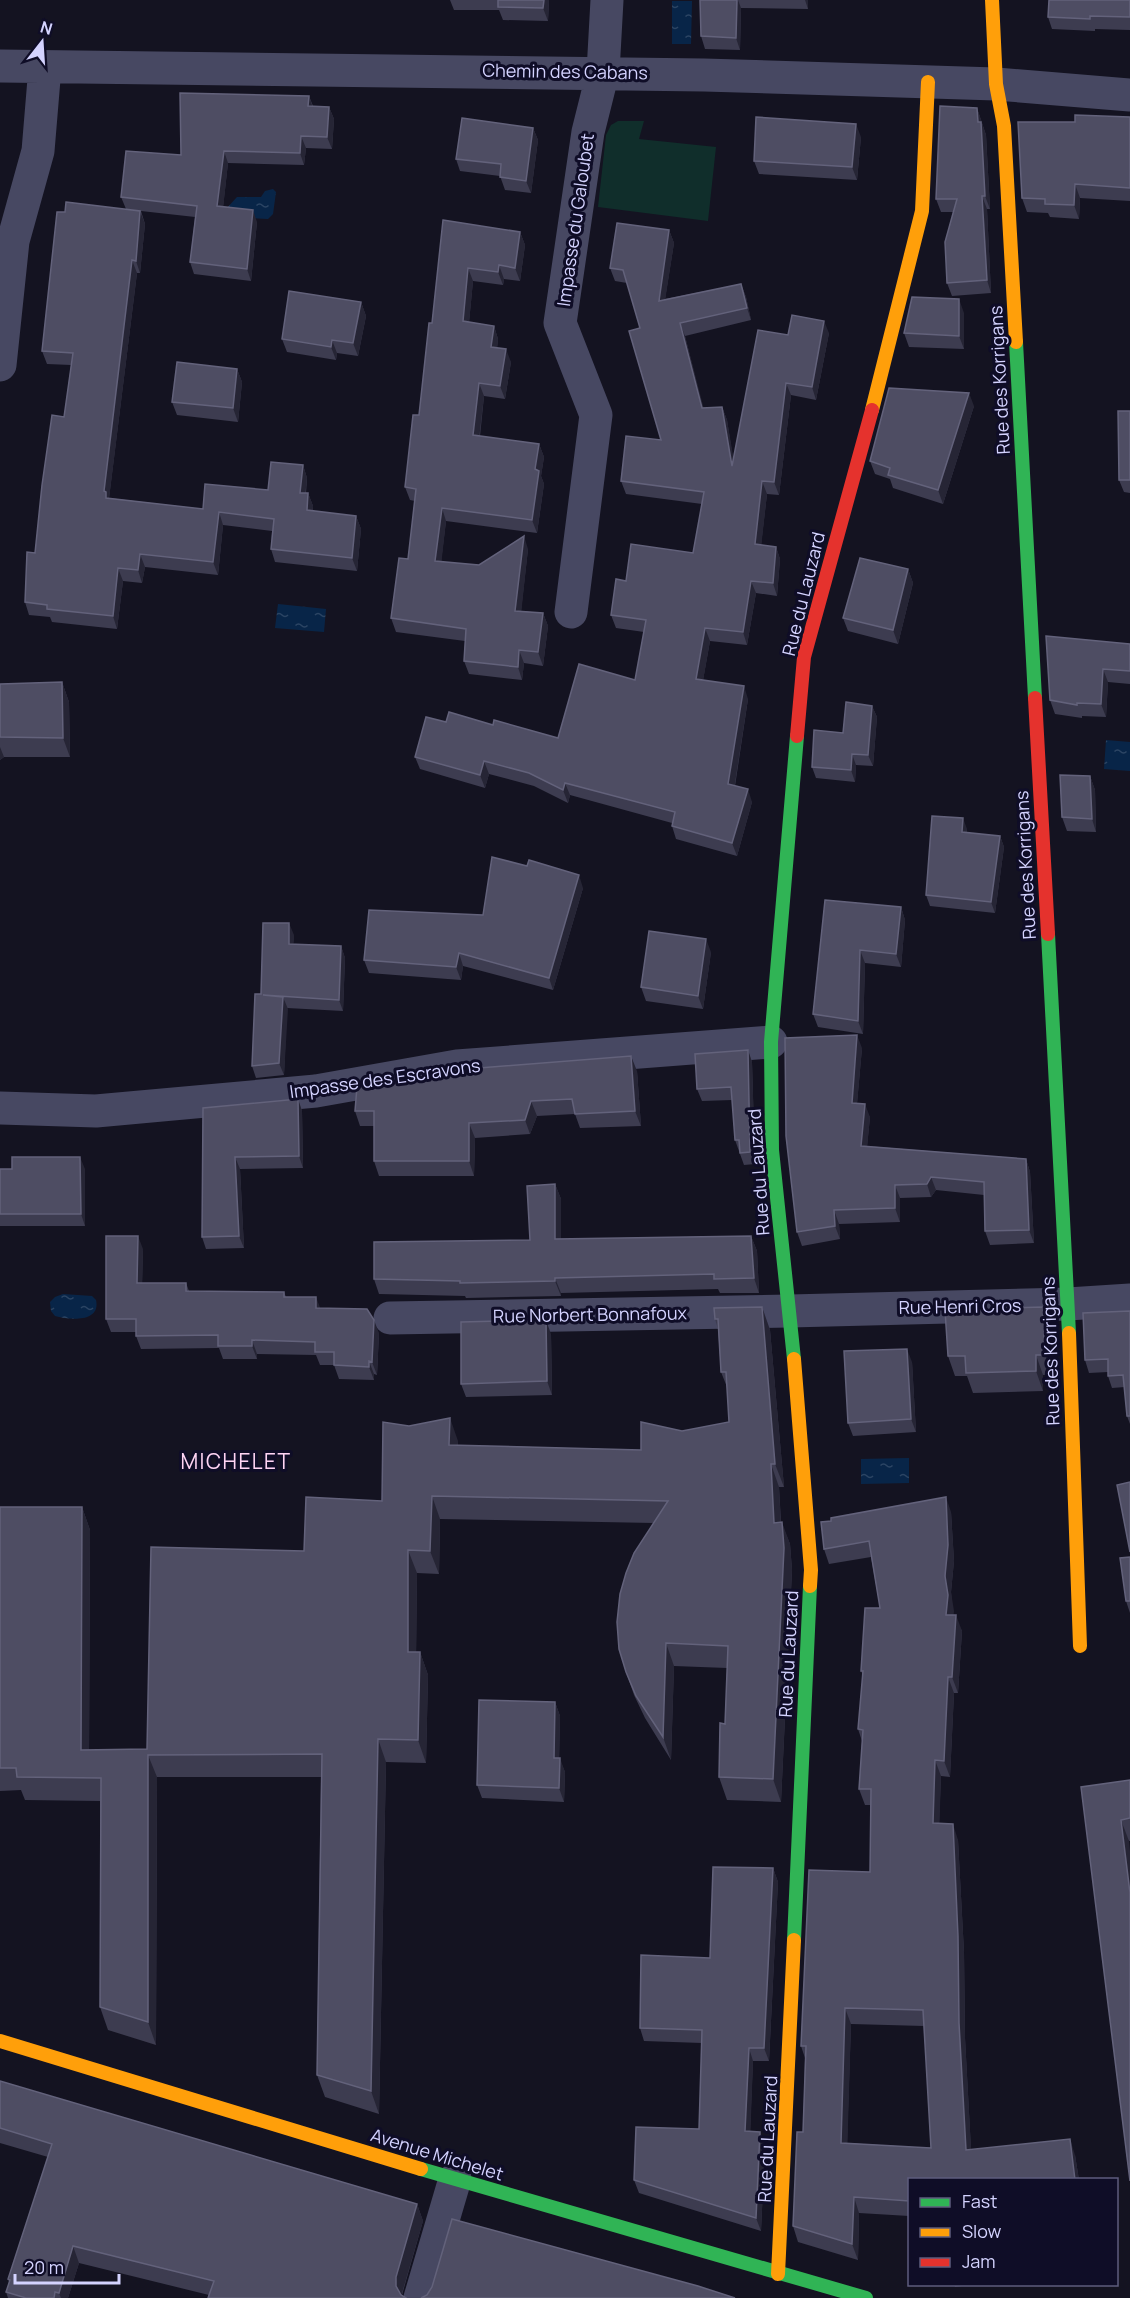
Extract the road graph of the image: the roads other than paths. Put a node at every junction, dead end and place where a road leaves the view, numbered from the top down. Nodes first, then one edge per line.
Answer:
1 (607, 0) edge
2 (992, 0) edge
3 (0, 66) edge
4 (45, 67) junction
5 (603, 72) junction
6 (928, 82) junction
7 (996, 84) junction
8 (1130, 95) edge
9 (0, 365) edge
10 (571, 612) dead end
11 (771, 1042) junction
12 (0, 1108) edge
13 (1130, 1300) edge
14 (1068, 1304) junction
15 (790, 1311) junction
16 (390, 1318) dead end
17 (1080, 1646) dead end
18 (0, 2041) edge
19 (455, 2179) junction
20 (778, 2274) junction
21 (420, 2298) edge
22 (866, 2298) edge

1 - 5 street, Impasse du Galoubet
2 - 7 street, Rue des Korrigans
3 - 4 street, Chemin des Cabans
4 - 5 street, Chemin des Cabans
4 - 9 street
5 - 6 street, Chemin des Cabans
5 - 10 street, Impasse du Galoubet
6 - 7 street, Chemin des Cabans
6 - 11 street, Rue du Lauzard
7 - 8 street, Chemin des Cabans
7 - 14 street, Rue des Korrigans
11 - 12 street, Impasse des Escravons
11 - 15 street, Rue du Lauzard
13 - 14 street, Rue Henri Cros
14 - 15 street, Rue Henri Cros
14 - 17 street, Rue des Korrigans
15 - 16 street, Rue Norbert Bonnafoux
15 - 20 street, Rue du Lauzard
18 - 19 street, Avenue Michelet
19 - 20 street, Avenue Michelet
19 - 21 street
20 - 22 street, Avenue Michelet

